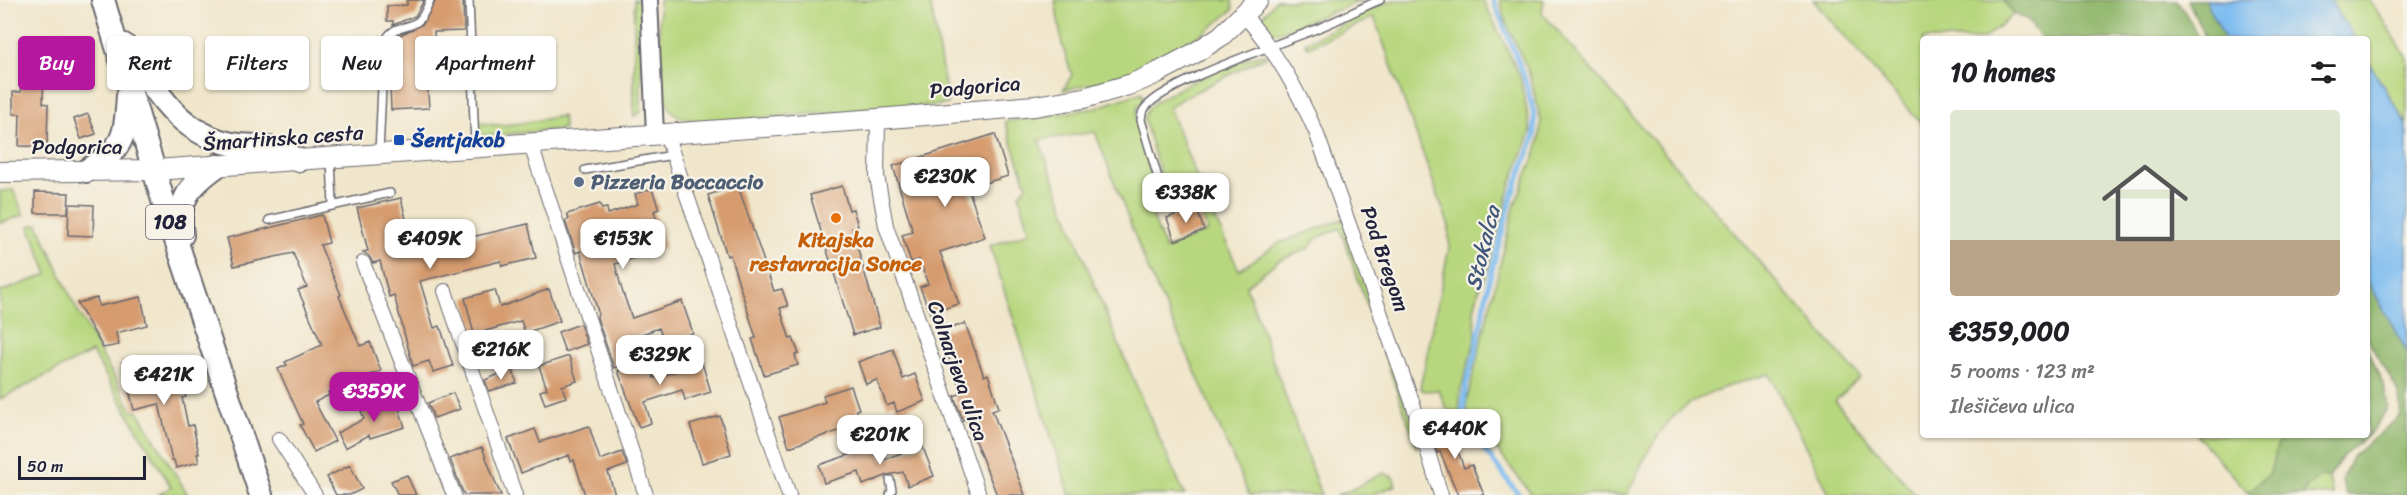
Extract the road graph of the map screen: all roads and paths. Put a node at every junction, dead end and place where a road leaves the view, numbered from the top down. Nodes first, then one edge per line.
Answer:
1 (103, 0) edge
2 (430, 0) edge
3 (469, 0) edge
4 (649, 0) edge
5 (1258, 0) edge
6 (1380, 0) edge
7 (1244, 15) junction
8 (114, 32) junction
9 (115, 36) edge
10 (1270, 45) junction
11 (128, 90) edge
12 (131, 90) edge
13 (879, 119) junction
14 (661, 134) junction
15 (530, 142) junction
16 (475, 147) junction
17 (379, 155) junction
18 (673, 155) junction
19 (331, 158) junction
20 (298, 160) junction
21 (217, 166) junction
22 (155, 170) junction
23 (585, 170) dead end
24 (86, 171) junction
25 (0, 172) edge
26 (390, 193) dead end
27 (333, 206) junction
28 (1166, 206) dead end
29 (269, 220) dead end
30 (363, 263) dead end
31 (188, 272) junction
32 (445, 291) dead end
33 (279, 438) dead end
34 (890, 480) dead end
35 (261, 495) edge
36 (315, 495) edge
37 (454, 495) edge
38 (515, 495) edge
39 (646, 495) edge
40 (789, 495) edge
41 (890, 495) edge
42 (979, 495) edge
43 (1441, 495) edge

1 - 8 main road, 108
2 - 17 lane
3 - 16 lane
4 - 14 street
5 - 7 main road, Podgorica
6 - 10 lane
7 - 10 street, Pod Bregom
7 - 13 main road, Podgorica
8 - 9 main road, 108
8 - 20 main road
10 - 28 lane
10 - 43 street, Pod Bregom
11 - 24 main road
12 - 22 main road, 108
13 - 14 main road, Podgorica
13 - 42 street, Colnarjeva ulica
14 - 15 main road, Šmartinska cesta
14 - 18 street
15 - 16 main road, Šmartinska cesta
15 - 39 street
16 - 17 main road, Šmartinska cesta
17 - 19 main road, Šmartinska cesta
18 - 23 lane
18 - 40 street
19 - 20 main road, Šmartinska cesta
19 - 27 lane
20 - 21 main road, Šmartinska cesta
21 - 22 main road, Šmartinska cesta
21 - 31 main road
22 - 24 main road, Podgorica
22 - 31 main road, 108
24 - 25 main road, Podgorica
26 - 27 lane
27 - 29 lane
30 - 37 street
31 - 35 main road, 108
32 - 38 street
33 - 36 street
34 - 41 lane

